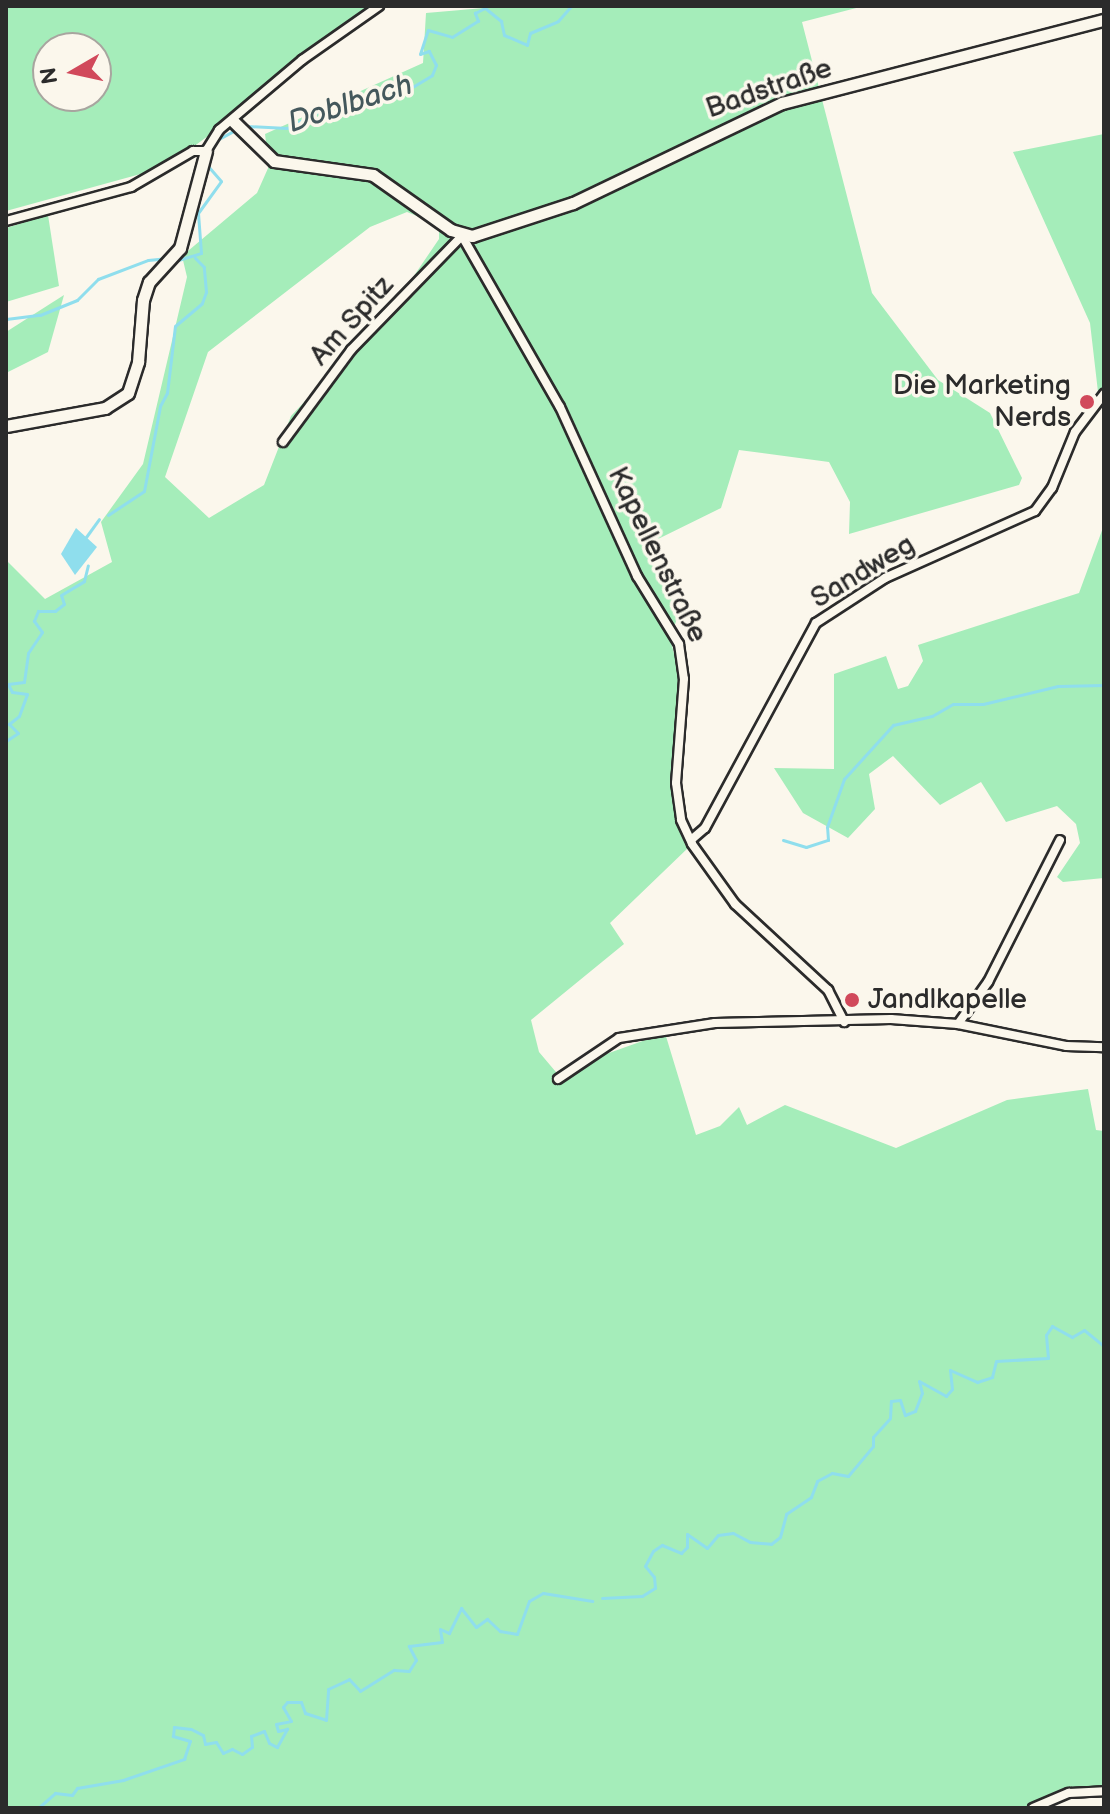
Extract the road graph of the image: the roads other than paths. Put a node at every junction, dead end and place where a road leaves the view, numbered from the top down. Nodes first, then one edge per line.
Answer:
1 (379, 6) edge
2 (1104, 20) edge
3 (234, 122) junction
4 (206, 151) junction
5 (6, 221) edge
6 (462, 236) junction
7 (1104, 394) edge
8 (6, 426) edge
9 (283, 442) dead end
10 (691, 840) junction
11 (1060, 840) dead end
12 (844, 1022) junction
13 (958, 1024) junction
14 (1104, 1047) edge
15 (558, 1079) dead end
16 (1104, 1791) edge
17 (1033, 1808) edge

1 - 3 street
2 - 6 street, Badstraße
3 - 4 street
3 - 6 street, Kapellenstraße
4 - 5 street
4 - 8 street
6 - 9 street, Am Spitz
6 - 10 street, Kapellenstraße
7 - 10 street, Sandweg
10 - 12 street, Kapellenstraße
11 - 13 street
12 - 13 street
12 - 15 street
13 - 14 street
16 - 17 street

